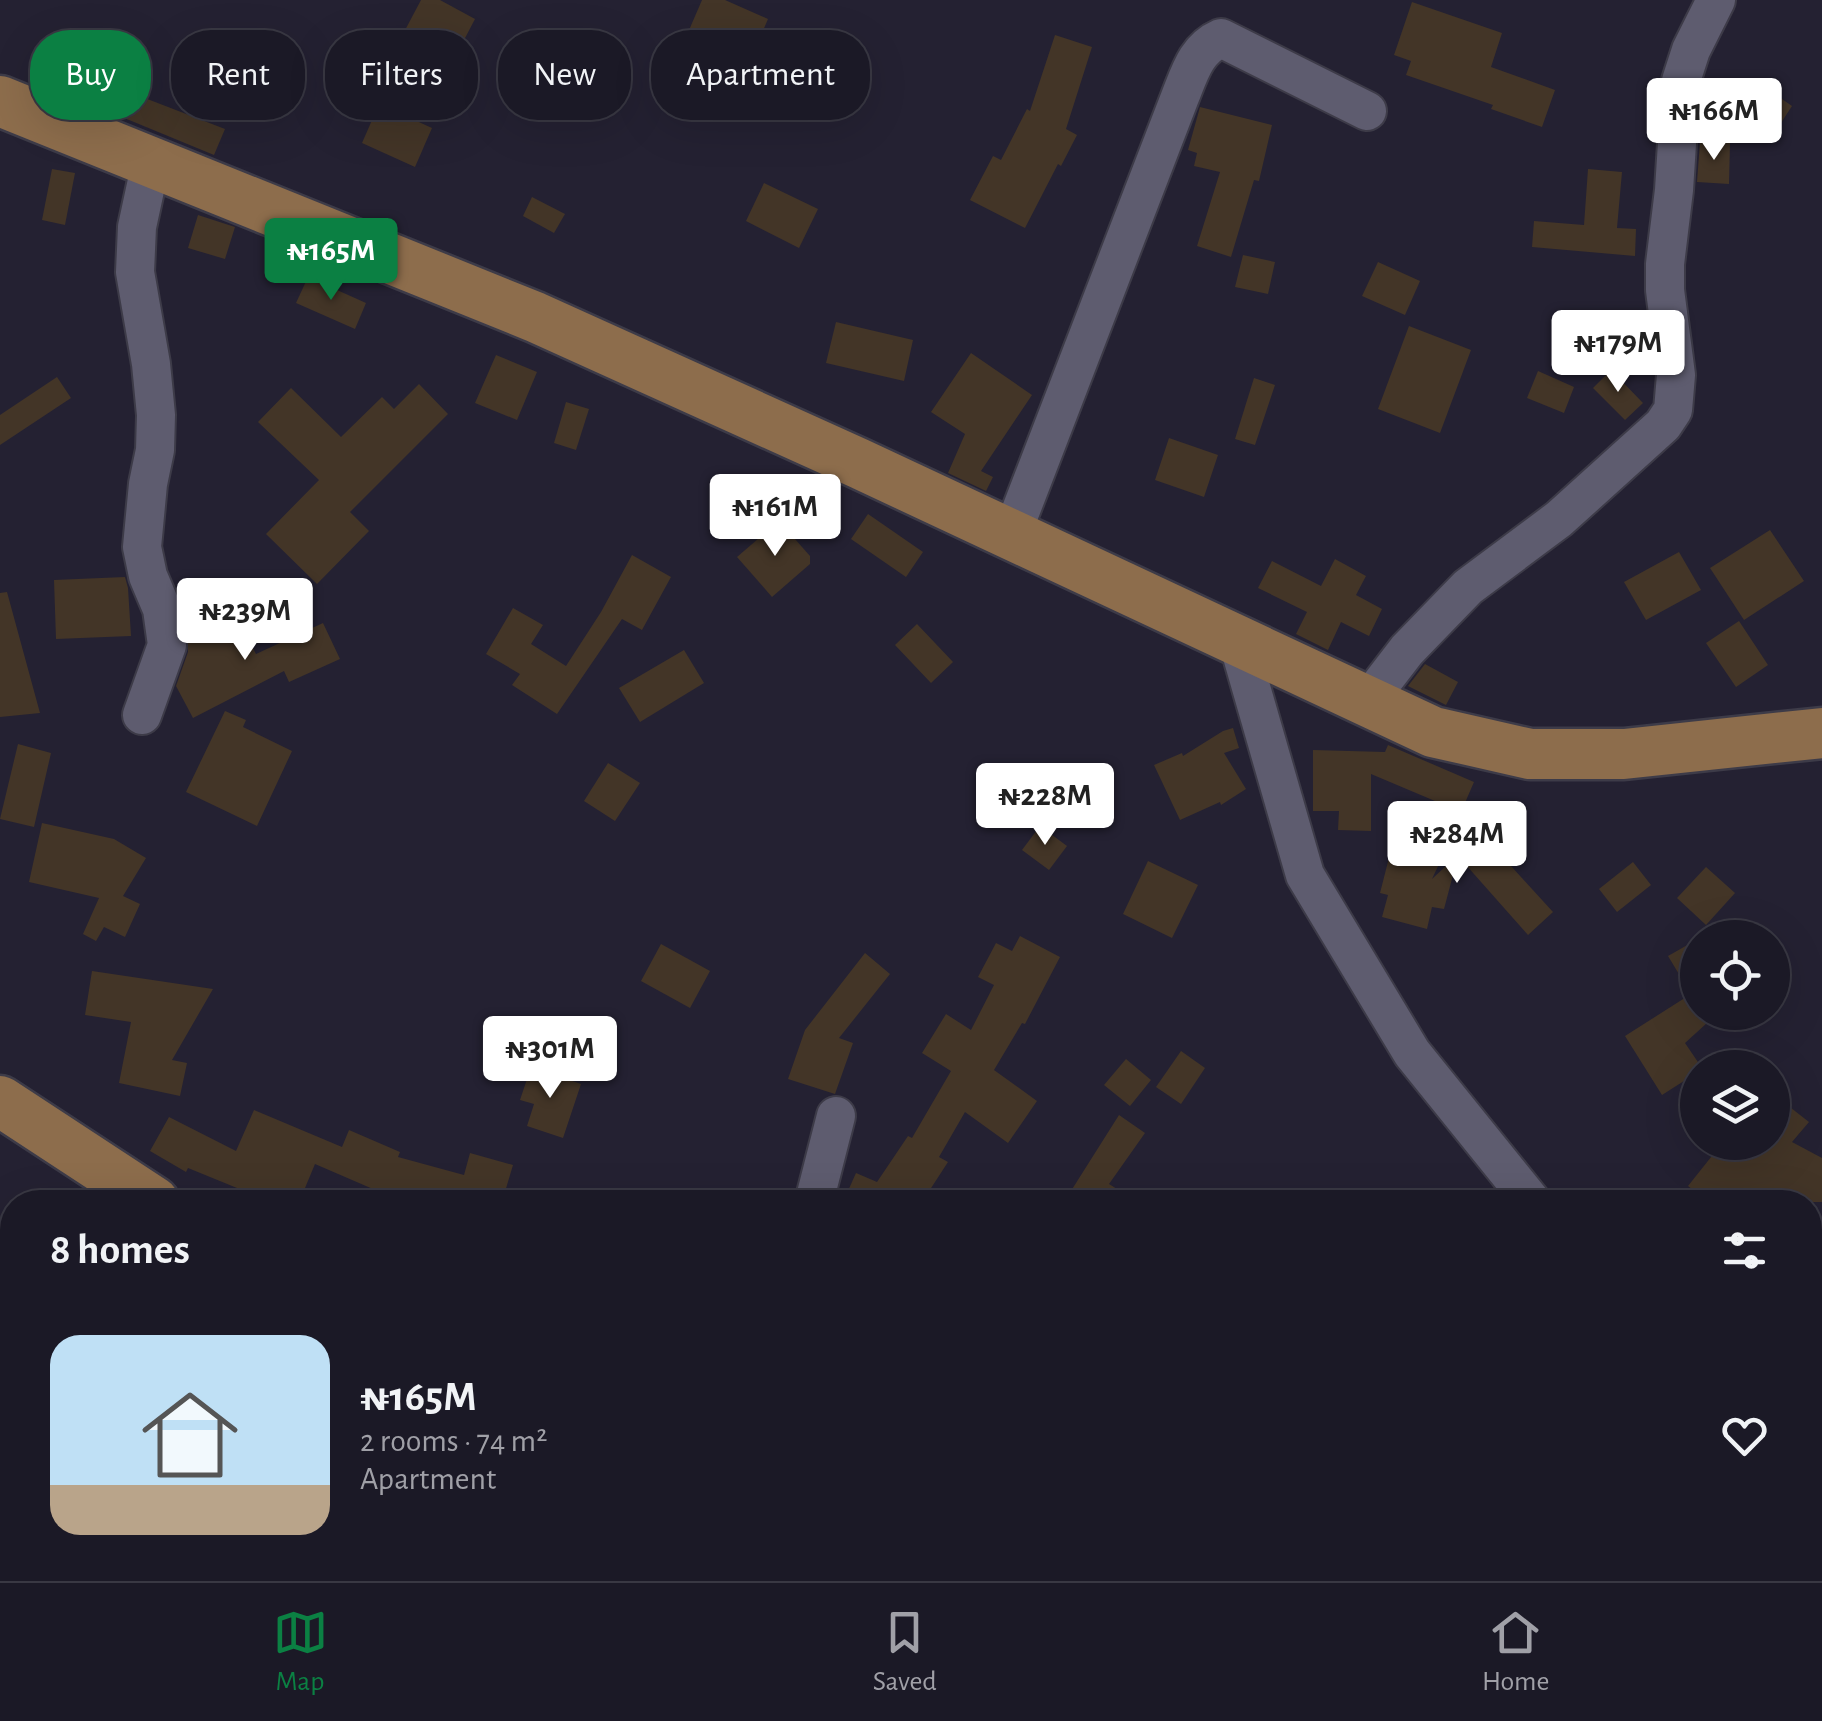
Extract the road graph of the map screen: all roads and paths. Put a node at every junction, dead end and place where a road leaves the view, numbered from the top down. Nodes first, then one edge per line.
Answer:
1 (1716, 0) edge
2 (0, 101) edge
3 (1368, 111) dead end
4 (151, 162) junction
5 (1011, 536) junction
6 (1238, 642) junction
7 (1367, 702) junction
8 (142, 715) dead end
9 (1822, 733) edge
10 (0, 1101) edge
11 (836, 1116) dead end
12 (128, 1190) edge
13 (817, 1190) edge
14 (1522, 1190) edge

1 - 7 street
2 - 4 main road
3 - 5 street
4 - 5 main road
4 - 8 street
5 - 6 main road
6 - 7 main road
6 - 14 street
7 - 9 main road
10 - 12 main road
11 - 13 street

